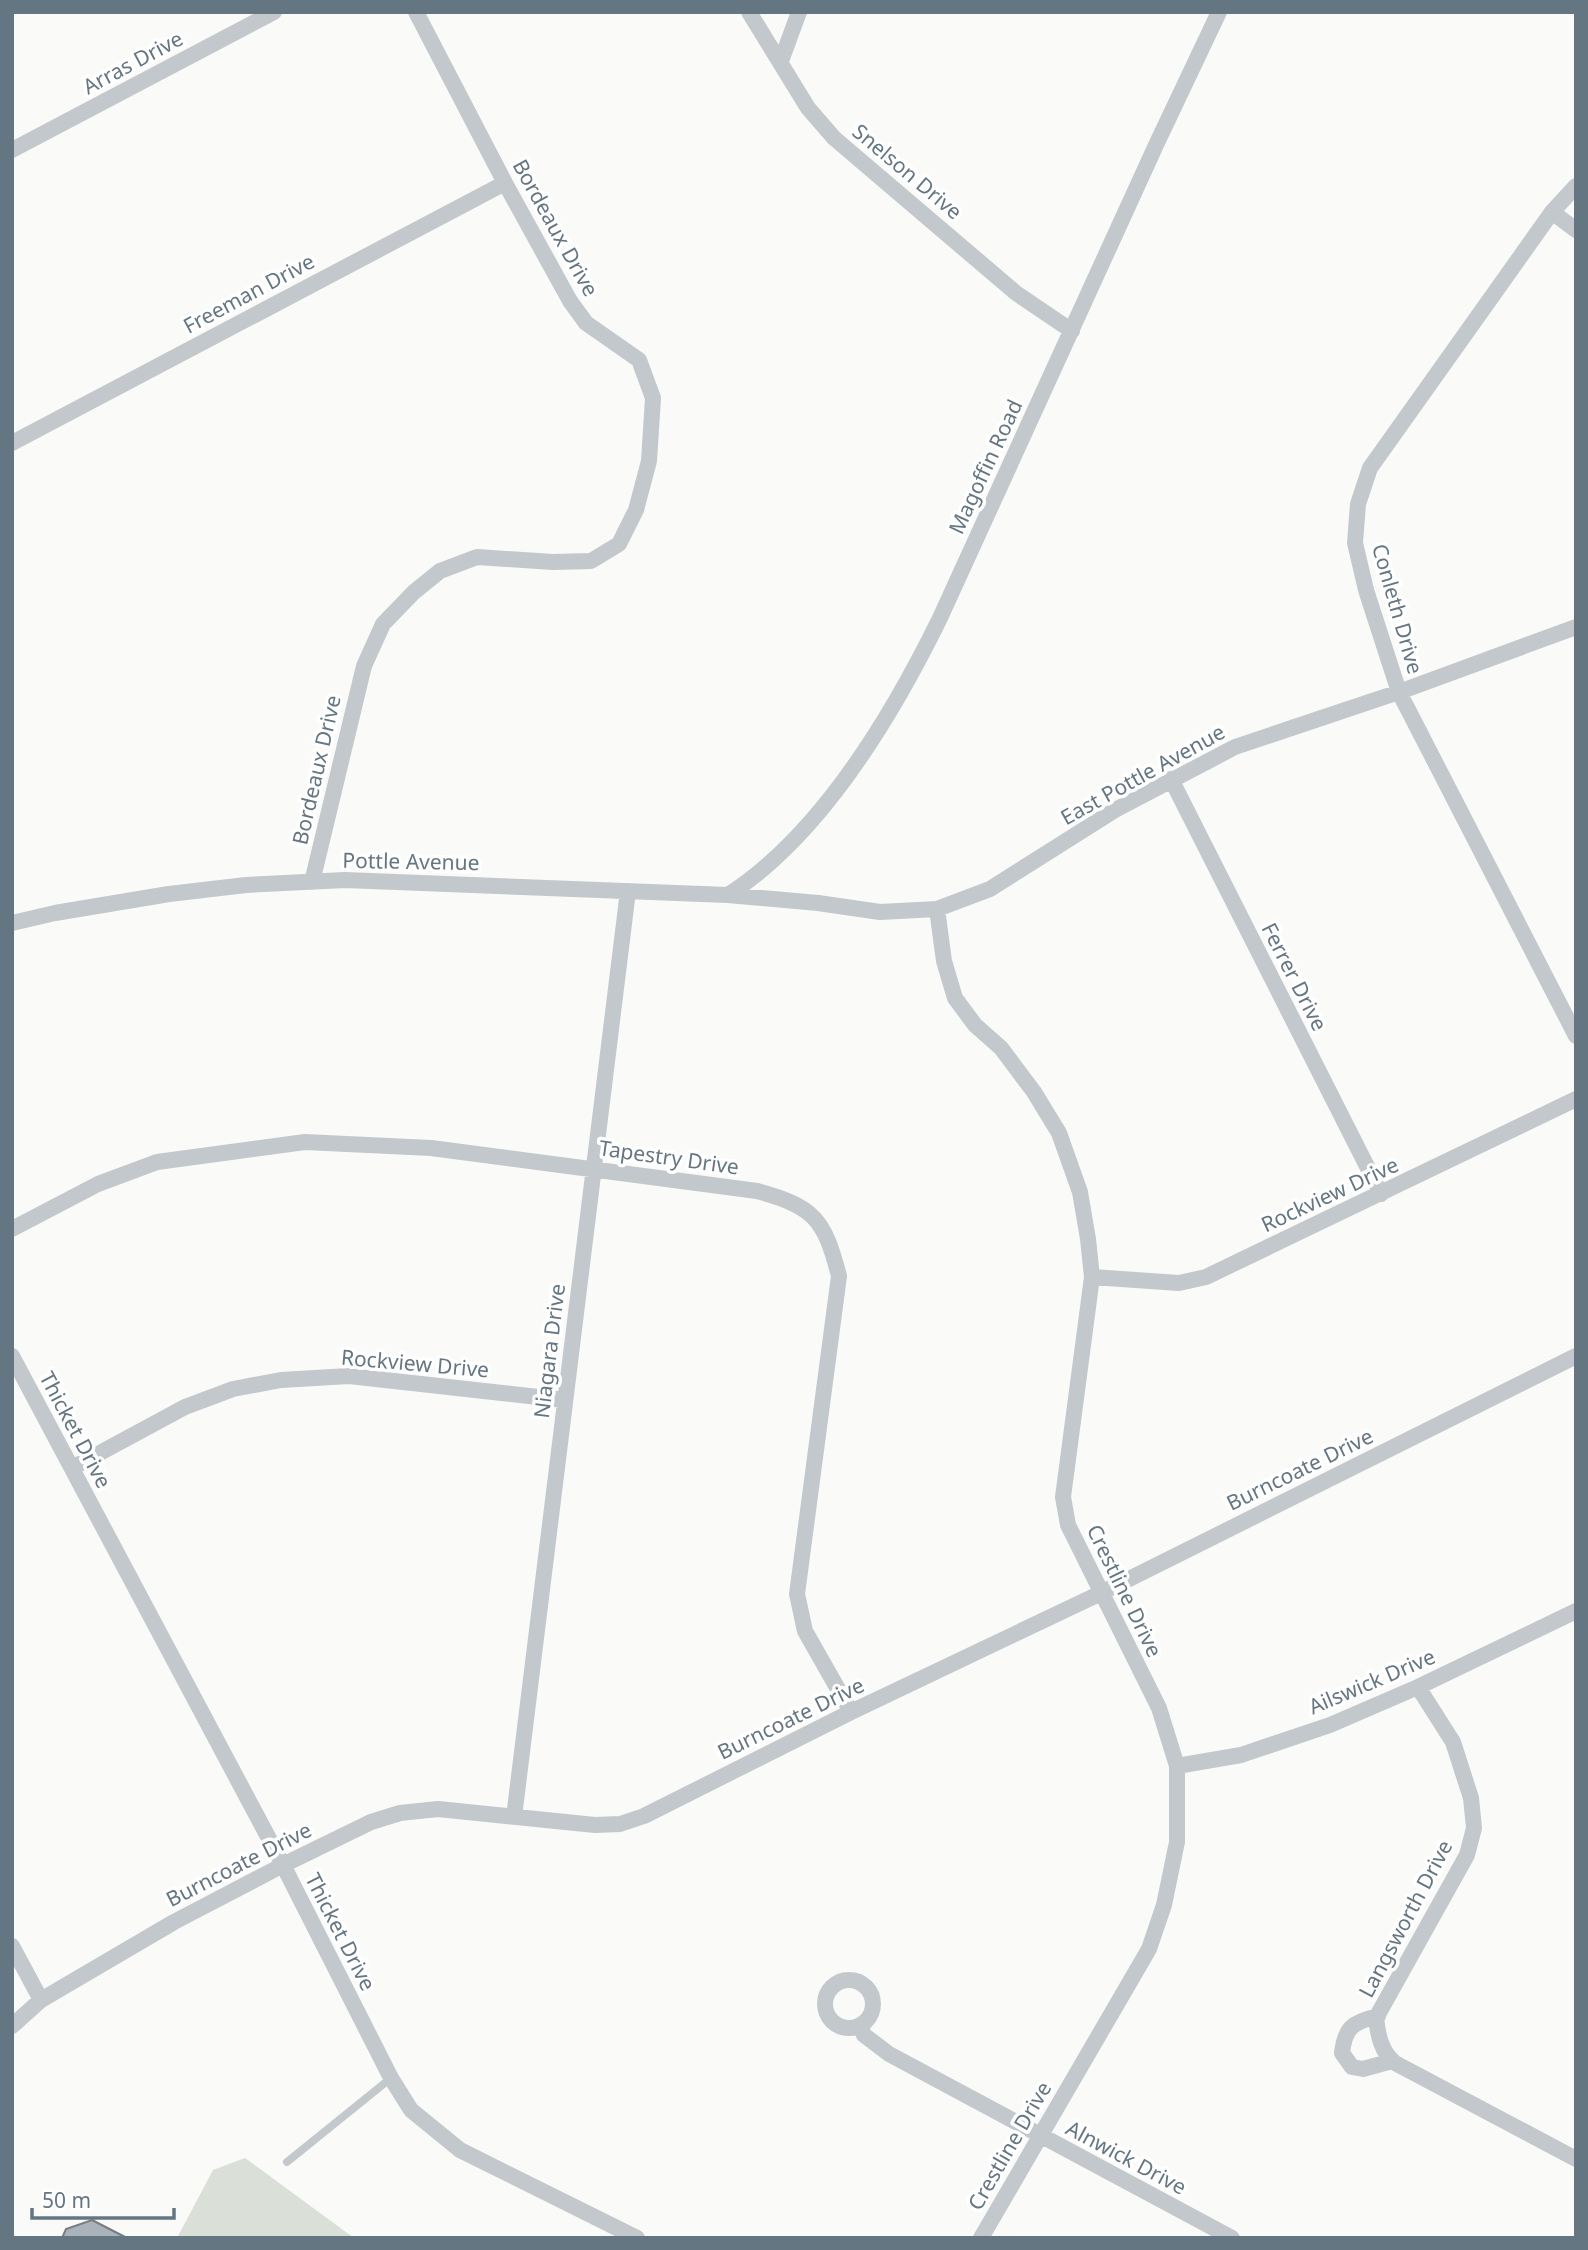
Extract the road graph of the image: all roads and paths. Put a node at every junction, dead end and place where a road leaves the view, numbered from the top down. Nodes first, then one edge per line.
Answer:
1 (274, 12) edge
2 (416, 12) edge
3 (750, 12) edge
4 (799, 12) edge
5 (1219, 12) edge
6 (780, 61) junction
7 (12, 150) edge
8 (505, 183) junction
9 (1576, 186) edge
10 (1552, 212) junction
11 (1576, 230) edge
12 (1072, 331) junction
13 (12, 443) edge
14 (1576, 627) edge
15 (1399, 692) junction
16 (1171, 779) junction
17 (312, 881) junction
18 (628, 891) junction
19 (727, 895) junction
20 (937, 909) junction
21 (12, 923) edge
22 (1576, 1037) edge
23 (1576, 1099) edge
24 (594, 1169) junction
25 (1381, 1194) junction
26 (12, 1229) edge
27 (1092, 1277) junction
28 (12, 1356) edge
29 (1576, 1356) edge
30 (565, 1400) junction
31 (72, 1468) junction
32 (1101, 1592) junction
33 (1576, 1611) edge
34 (1418, 1688) junction
35 (850, 1712) junction
36 (1177, 1766) junction
37 (514, 1817) junction
38 (283, 1865) junction
39 (12, 1946) edge
40 (41, 2000) junction
41 (1378, 2016) junction
42 (860, 2025) dead end
43 (12, 2026) edge
44 (1392, 2061) junction
45 (391, 2078) junction
46 (1041, 2136) junction
47 (1576, 2159) edge
48 (287, 2162) dead end
49 (637, 2238) edge
50 (981, 2238) edge
51 (1232, 2238) edge

1 - 7 street, Arras Drive
2 - 8 street, Bordeaux Drive
3 - 6 street, Snelson Drive
4 - 6 street
5 - 12 street, Magoffin Road
6 - 12 street, Snelson Drive
8 - 13 street, Freeman Drive
8 - 17 street, Bordeaux Drive
9 - 10 street, Conleth Drive
10 - 11 street
10 - 15 street, Conleth Drive
12 - 19 street, Magoffin Road
14 - 15 street, East Pottle Avenue
15 - 16 street, East Pottle Avenue
15 - 22 street, Conleth Drive
16 - 20 street, East Pottle Avenue
16 - 25 street, Ferrer Drive
17 - 18 street, Pottle Avenue
17 - 21 street, Pottle Avenue
18 - 19 street, Pottle Avenue
18 - 24 street, Niagara Drive
19 - 20 street, East Pottle Avenue
20 - 27 street, Crestline Drive
23 - 25 street, Rockview Drive
24 - 26 street, Tapestry Drive
24 - 30 street, Niagara Drive
24 - 35 street, Tapestry Drive
25 - 27 street, Rockview Drive
27 - 32 street, Crestline Drive
28 - 31 street, Thicket Drive
29 - 32 street, Burncoate Drive
30 - 31 street, Rockview Drive
30 - 37 street, Niagara Drive
31 - 38 street, Thicket Drive
32 - 35 street, Burncoate Drive
32 - 36 street, Crestline Drive
33 - 34 street, Ailswick Drive
34 - 36 street, Ailswick Drive
34 - 41 street, Langsworth Drive
35 - 37 street, Burncoate Drive
36 - 46 street, Crestline Drive
37 - 38 street, Burncoate Drive
38 - 40 street, Burncoate Drive
38 - 45 street, Thicket Drive
39 - 40 street
40 - 43 street, Burncoate Drive
41 - 44 street, Langsworth Drive
41 - 44 street, Langsworth Drive
42 - 46 street, Alnwick Drive
44 - 47 street
45 - 48 lane
45 - 49 street, Thicket Drive
46 - 50 street, Crestline Drive
46 - 51 street, Alnwick Drive

